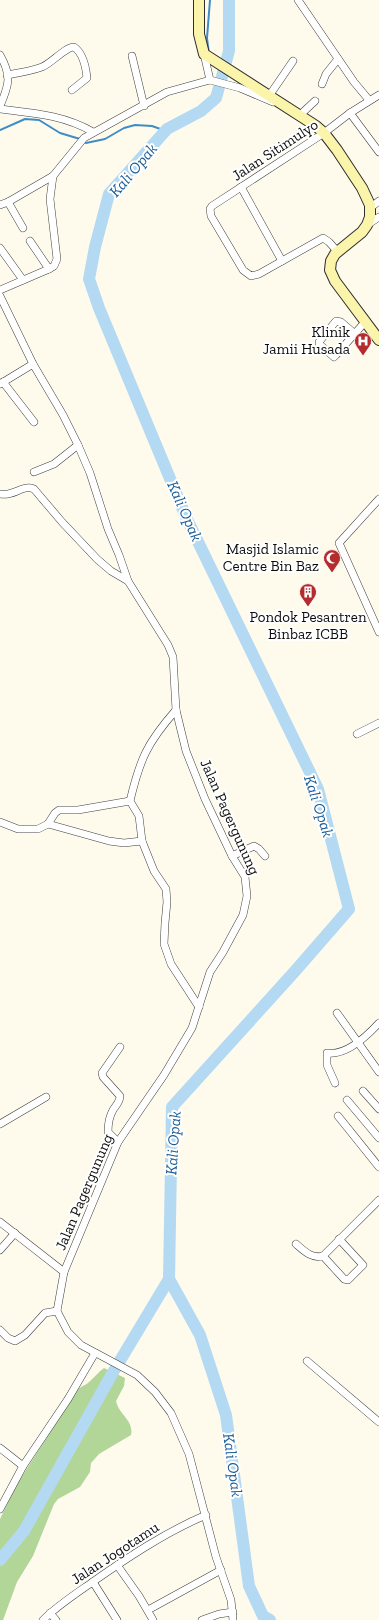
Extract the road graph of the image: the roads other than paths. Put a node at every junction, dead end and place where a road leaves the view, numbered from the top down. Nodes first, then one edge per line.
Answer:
1 (200, 0) edge
2 (298, 0) edge
3 (0, 55) edge
4 (132, 56) dead end
5 (208, 57) junction
6 (338, 59) junction
7 (293, 60) dead end
8 (7, 74) junction
9 (212, 80) junction
10 (241, 84) junction
11 (322, 84) dead end
12 (72, 90) dead end
13 (269, 96) junction
14 (376, 98) edge
15 (315, 101) dead end
16 (0, 106) edge
17 (144, 106) junction
18 (0, 109) edge
19 (296, 112) junction
20 (350, 113) junction
21 (93, 132) junction
22 (324, 133) junction
23 (379, 152) edge
24 (53, 176) junction
25 (241, 187) junction
26 (379, 201) edge
27 (8, 202) junction
28 (0, 205) edge
29 (370, 208) junction
30 (379, 217) edge
31 (367, 226) junction
32 (23, 228) dead end
33 (30, 241) dead end
34 (0, 248) edge
35 (337, 252) junction
36 (282, 261) junction
37 (49, 270) junction
38 (23, 280) junction
39 (0, 290) edge
40 (0, 296) edge
41 (3, 313) edge
42 (365, 322) junction
43 (355, 334) junction
44 (378, 336) edge
45 (33, 364) junction
46 (1, 383) edge
47 (34, 422) dead end
48 (78, 445) junction
49 (34, 472) dead end
50 (0, 494) edge
51 (379, 499) edge
52 (128, 581) junction
53 (379, 632) edge
54 (176, 710) junction
55 (379, 723) edge
56 (357, 734) dead end
57 (130, 801) junction
58 (0, 822) edge
59 (48, 824) junction
60 (142, 842) junction
61 (232, 856) junction
62 (265, 856) dead end
63 (199, 1007) junction
64 (337, 1013) dead end
65 (379, 1024) edge
66 (358, 1042) junction
67 (120, 1047) dead end
68 (378, 1069) edge
69 (335, 1083) dead end
70 (363, 1091) dead end
71 (46, 1097) dead end
72 (347, 1100) dead end
73 (378, 1108) edge
74 (338, 1116) dead end
75 (0, 1124) edge
76 (379, 1138) edge
77 (118, 1142) junction
78 (379, 1167) edge
79 (379, 1200) edge
80 (0, 1222) edge
81 (15, 1233) junction
82 (339, 1239) junction
83 (296, 1244) dead end
84 (0, 1250) edge
85 (323, 1256) junction
86 (64, 1272) junction
87 (57, 1311) junction
88 (0, 1330) edge
89 (94, 1353) junction
90 (306, 1361) dead end
91 (379, 1422) edge
92 (0, 1448) edge
93 (23, 1466) junction
94 (0, 1509) edge
95 (206, 1515) junction
96 (117, 1565) junction
97 (221, 1570) junction
98 (93, 1582) junction
99 (148, 1610) junction
100 (233, 1612) junction
101 (50, 1613) junction
102 (43, 1620) edge
103 (56, 1620) edge
104 (116, 1620) edge
105 (153, 1620) edge
106 (202, 1620) edge
107 (234, 1620) edge

1 - 5 main road
2 - 6 street
3 - 8 street
4 - 17 street
5 - 9 street
5 - 10 main road
6 - 11 street
6 - 14 street
7 - 13 street
8 - 12 street
8 - 16 street
9 - 10 street
9 - 17 street
10 - 13 main road
10 - 19 street
13 - 19 main road
14 - 20 street, Jalan Sitimulyo
15 - 19 street
17 - 21 street
18 - 21 street
19 - 22 main road
20 - 22 street, Jalan Sitimulyo
20 - 23 street
21 - 24 street
22 - 25 street, Jalan Sitimulyo
22 - 29 main road
24 - 27 street
24 - 37 street
25 - 36 street
25 - 36 street, Jalan Sitimulyo
26 - 29 street
27 - 28 street
27 - 32 street
29 - 31 main road
30 - 31 street
31 - 35 main road
33 - 37 street
34 - 38 street
35 - 36 street
35 - 42 main road
37 - 38 street
38 - 39 street
40 - 41 street
41 - 45 street
42 - 43 street
42 - 44 main road
43 - 43 street
45 - 46 street
45 - 48 street
46 - 47 street
48 - 49 street
48 - 52 street
50 - 52 street, Jalan Pagergunung
51 - 53 street
52 - 54 street, Jalan Pagergunung
54 - 57 street
54 - 61 street, Jalan Pagergunung
55 - 56 street
57 - 59 street
57 - 60 street
58 - 59 street
59 - 60 street
60 - 63 street
61 - 62 street
61 - 63 street, Jalan Pagergunung
63 - 77 street, Jalan Pagergunung
64 - 66 street
65 - 66 street
66 - 68 street
66 - 69 street
67 - 77 street
70 - 73 street
71 - 75 street
72 - 76 street
74 - 78 street
77 - 86 street, Jalan Pagergunung
79 - 82 street
80 - 81 street
81 - 84 street
81 - 86 street
82 - 85 street
82 - 85 street
83 - 85 street
86 - 87 street, Jalan Pagergunung
87 - 88 street
87 - 89 street
89 - 93 street
89 - 95 street
90 - 91 street
92 - 93 street
93 - 94 street
95 - 96 street, Jalan Jogotamu
95 - 97 street
96 - 98 street, Jalan Jogotamu
96 - 99 street
97 - 99 street
97 - 100 street
98 - 101 street, Jalan Jogotamu
98 - 104 street
99 - 105 street
100 - 106 street
100 - 107 street
101 - 102 street, Jalan Jogotamu
101 - 103 street

